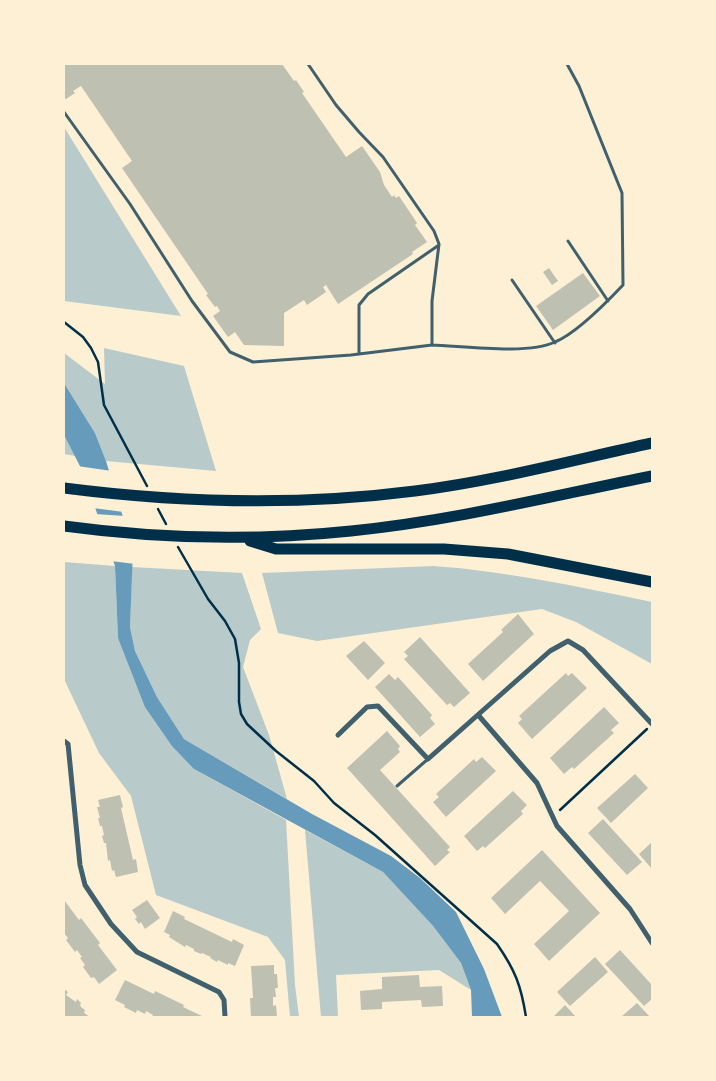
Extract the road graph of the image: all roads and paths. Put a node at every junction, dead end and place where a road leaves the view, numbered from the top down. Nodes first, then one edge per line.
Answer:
1 (308, 64) edge
2 (567, 64) edge
3 (64, 112) edge
4 (568, 241) dead end
5 (439, 244) junction
6 (512, 280) dead end
7 (608, 301) junction
8 (64, 322) edge
9 (555, 343) junction
10 (432, 345) junction
11 (359, 354) junction
12 (652, 437) edge
13 (652, 443) edge
14 (604, 453) junction
15 (652, 476) edge
16 (64, 488) edge
17 (150, 493) dead end
18 (154, 501) dead end
19 (64, 526) edge
20 (167, 526) dead end
21 (239, 537) junction
22 (175, 543) dead end
23 (652, 582) edge
24 (479, 716) junction
25 (652, 724) edge
26 (338, 735) dead end
27 (64, 741) edge
28 (428, 759) junction
29 (398, 786) dead end
30 (552, 817) junction
31 (652, 944) edge
32 (225, 1017) edge
33 (526, 1017) edge

1 - 5 lane
2 - 7 lane
3 - 11 lane
4 - 7 lane
5 - 10 lane
5 - 11 lane
6 - 9 lane
7 - 9 lane
8 - 17 path
9 - 10 lane
10 - 11 lane
12 - 14 highway
13 - 14 highway
14 - 16 highway
15 - 21 highway
18 - 20 path
19 - 21 highway
21 - 23 highway
22 - 33 path
24 - 25 street
24 - 28 street
24 - 30 street
25 - 30 path
26 - 28 street
27 - 32 street
28 - 29 lane
30 - 31 street

